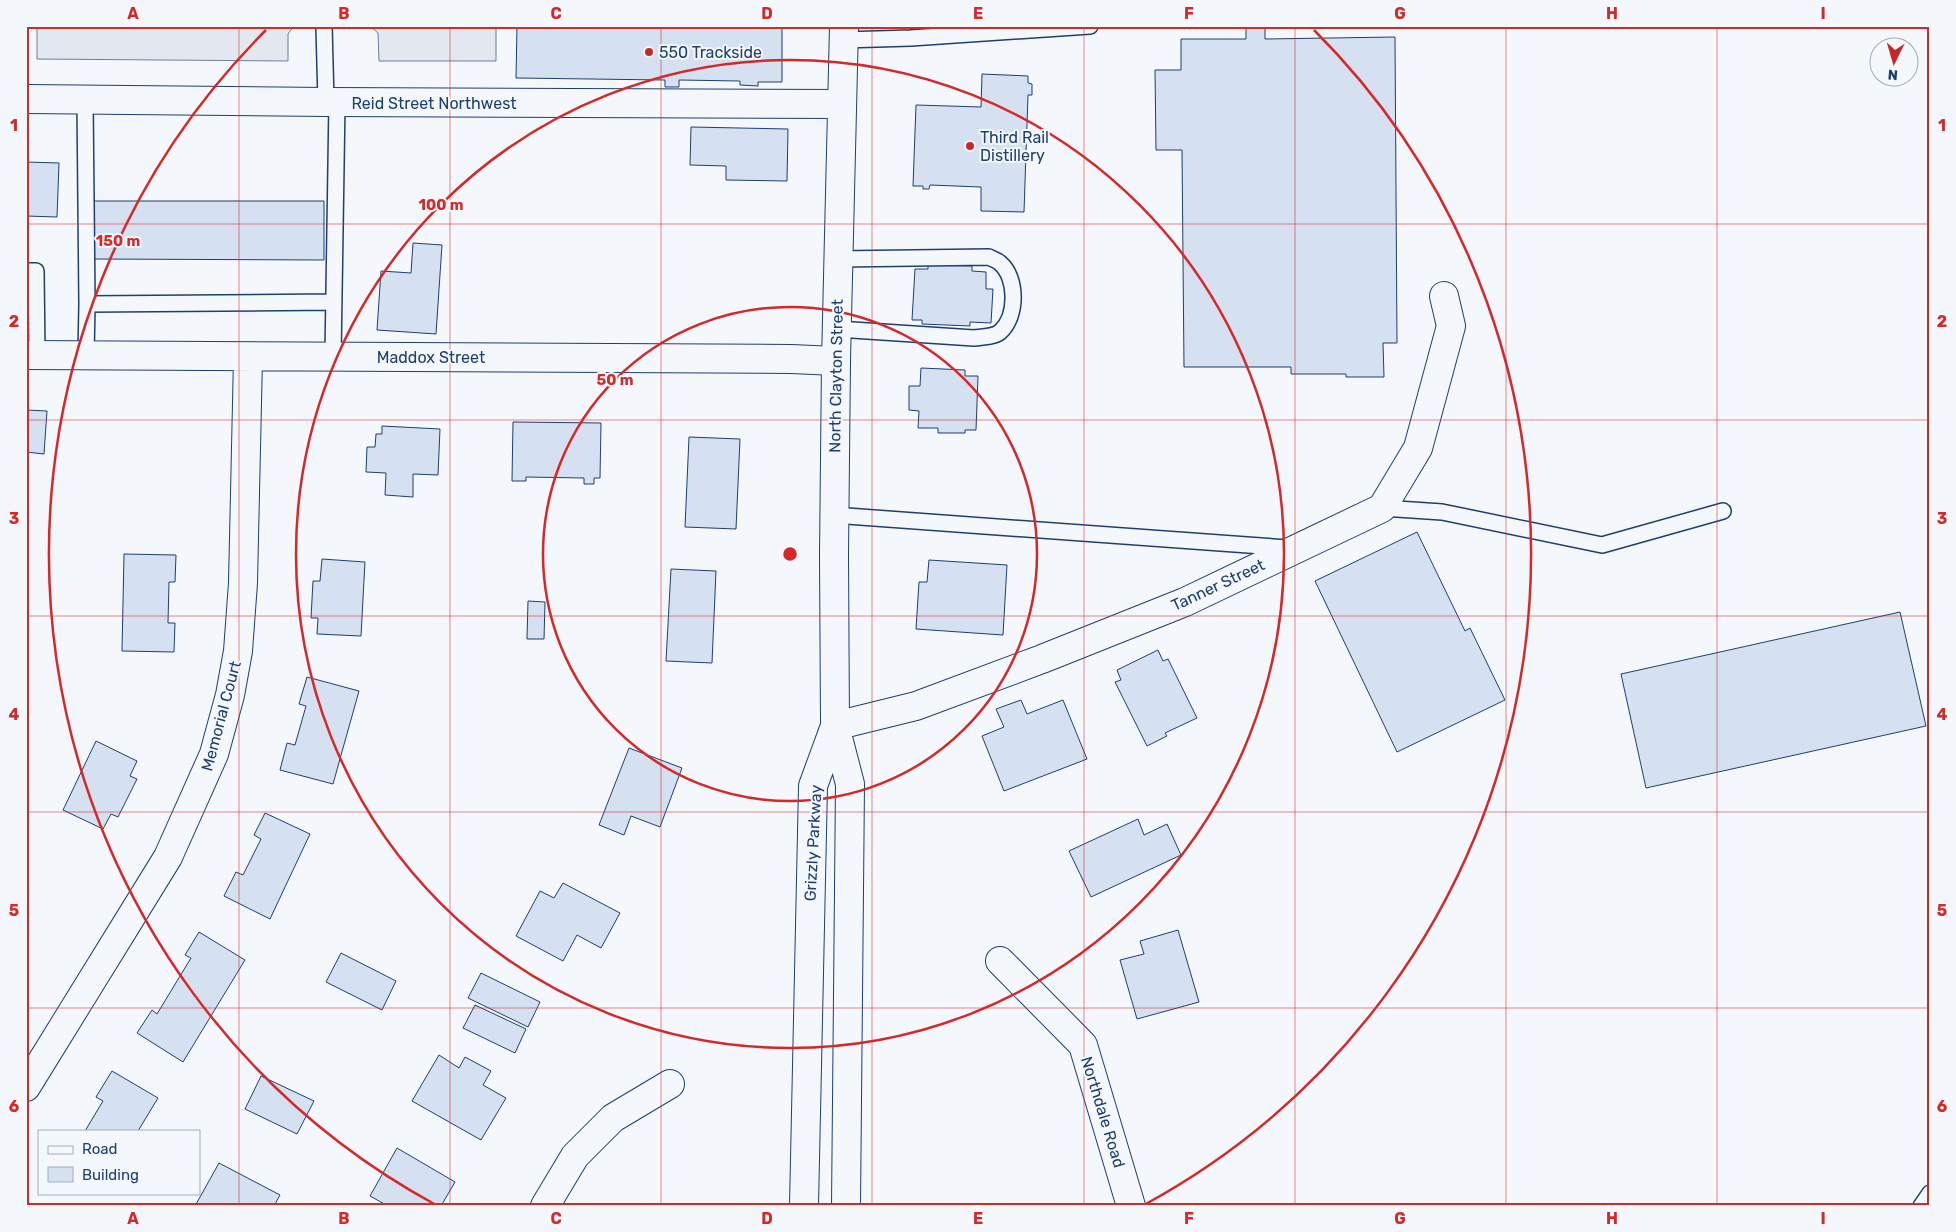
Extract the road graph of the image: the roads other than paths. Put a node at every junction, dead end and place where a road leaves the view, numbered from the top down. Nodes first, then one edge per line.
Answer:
1 (324, 26) edge
2 (1090, 26) edge
3 (844, 33) edge
4 (26, 99) edge
5 (85, 100) junction
6 (331, 102) junction
7 (842, 104) junction
8 (838, 259) junction
9 (26, 271) edge
10 (1444, 296) dead end
11 (334, 302) junction
12 (88, 304) junction
13 (837, 329) junction
14 (32, 355) edge
15 (86, 355) junction
16 (333, 357) junction
17 (248, 358) junction
18 (836, 361) junction
19 (1382, 508) junction
20 (1723, 511) dead end
21 (834, 516) junction
22 (1297, 549) junction
23 (835, 726) junction
24 (1000, 961) dead end
25 (670, 1084) dead end
26 (26, 1087) edge
27 (1930, 1193) edge
28 (545, 1206) edge
29 (804, 1206) edge
30 (846, 1206) edge
31 (1131, 1206) edge
32 (1921, 1206) edge

1 - 6 lane
2 - 3 lane
3 - 7 street, North Clayton Street
4 - 5 street, Reid Street Northwest
5 - 6 street, Reid Street Northwest
5 - 12 lane
6 - 7 street, Reid Street Northwest
6 - 11 lane
7 - 8 street, North Clayton Street
8 - 13 street, North Clayton Street
8 - 13 lane
9 - 14 lane
10 - 19 street
11 - 12 lane
11 - 16 lane
12 - 15 lane
13 - 18 street, North Clayton Street
14 - 15 street, Maddox Street
15 - 17 street, Maddox Street
16 - 17 street, Maddox Street
16 - 18 street, Maddox Street
17 - 26 street, Memorial Court
18 - 21 street, North Clayton Street
19 - 20 lane
19 - 22 street, Tanner Street
21 - 22 lane
21 - 23 street, North Clayton Street
22 - 23 street, Tanner Street
23 - 29 street, Grizzly Parkway
23 - 30 street, Grizzly Parkway
24 - 31 street, Northdale Road
25 - 28 street
27 - 32 lane

